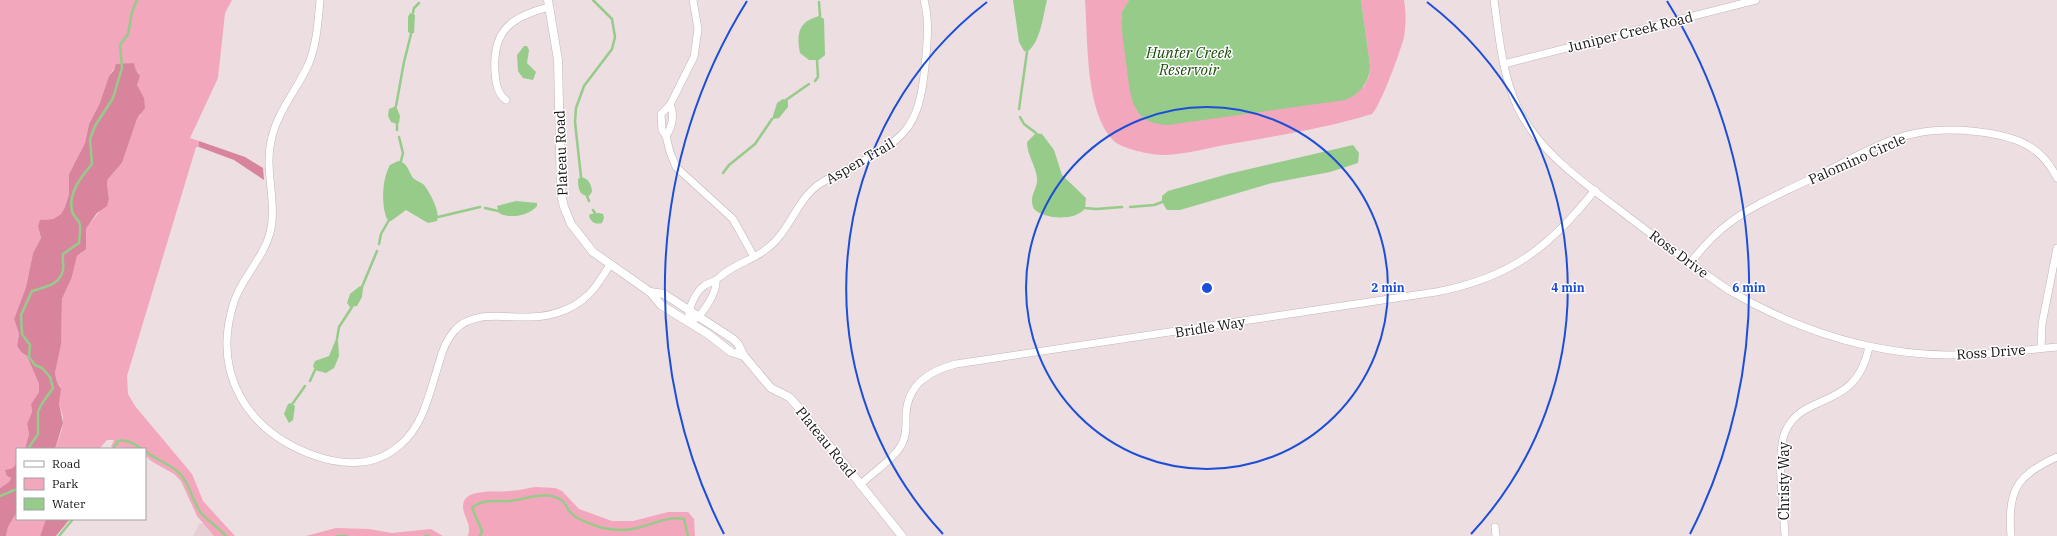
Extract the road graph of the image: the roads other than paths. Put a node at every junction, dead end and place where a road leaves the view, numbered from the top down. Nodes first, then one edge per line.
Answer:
1 (320, 0) edge
2 (693, 0) edge
3 (924, 0) edge
4 (1494, 0) edge
5 (1756, 0) edge
6 (1744, 2) edge
7 (549, 4) edge
8 (1504, 64) junction
9 (506, 100) dead end
10 (670, 106) junction
11 (666, 136) junction
12 (2057, 178) edge
13 (1595, 190) junction
14 (2057, 248) edge
15 (754, 257) junction
16 (1690, 263) junction
17 (610, 265) junction
18 (716, 281) junction
19 (650, 292) junction
20 (689, 310) junction
21 (700, 316) junction
22 (690, 322) junction
23 (1869, 347) junction
24 (2057, 347) edge
25 (2040, 348) junction
26 (744, 356) junction
27 (2057, 457) edge
28 (860, 485) junction
29 (1495, 527) dead end
30 (902, 536) edge
31 (1496, 536) edge
32 (1785, 536) edge
33 (2010, 536) edge

1 - 17 street
2 - 10 street
3 - 15 street, Aspen Trail
4 - 8 street, Ross Drive
5 - 6 street, Juniper Creek Road
6 - 8 street, Juniper Creek Road
7 - 9 street
7 - 17 street, Plateau Road
8 - 13 street, Ross Drive
10 - 11 street
10 - 11 street
11 - 15 street
12 - 16 street, Palomino Circle
13 - 16 street, Ross Drive
13 - 28 street, Bridle Way
14 - 25 street
15 - 18 street, Aspen Trail
16 - 23 street, Ross Drive
17 - 19 street, Plateau Road
18 - 20 street, Aspen Trail
18 - 21 street
19 - 20 street, Plateau Road
19 - 22 street, Plateau Road
20 - 21 street, Plateau Road
20 - 22 street
21 - 22 street
21 - 26 street, Plateau Road
22 - 26 street, Plateau Road
23 - 25 street, Ross Drive
23 - 32 street, Christy Way
24 - 25 street, Ross Drive
26 - 28 street, Plateau Road
27 - 33 street
28 - 30 street, Plateau Road
29 - 31 street

